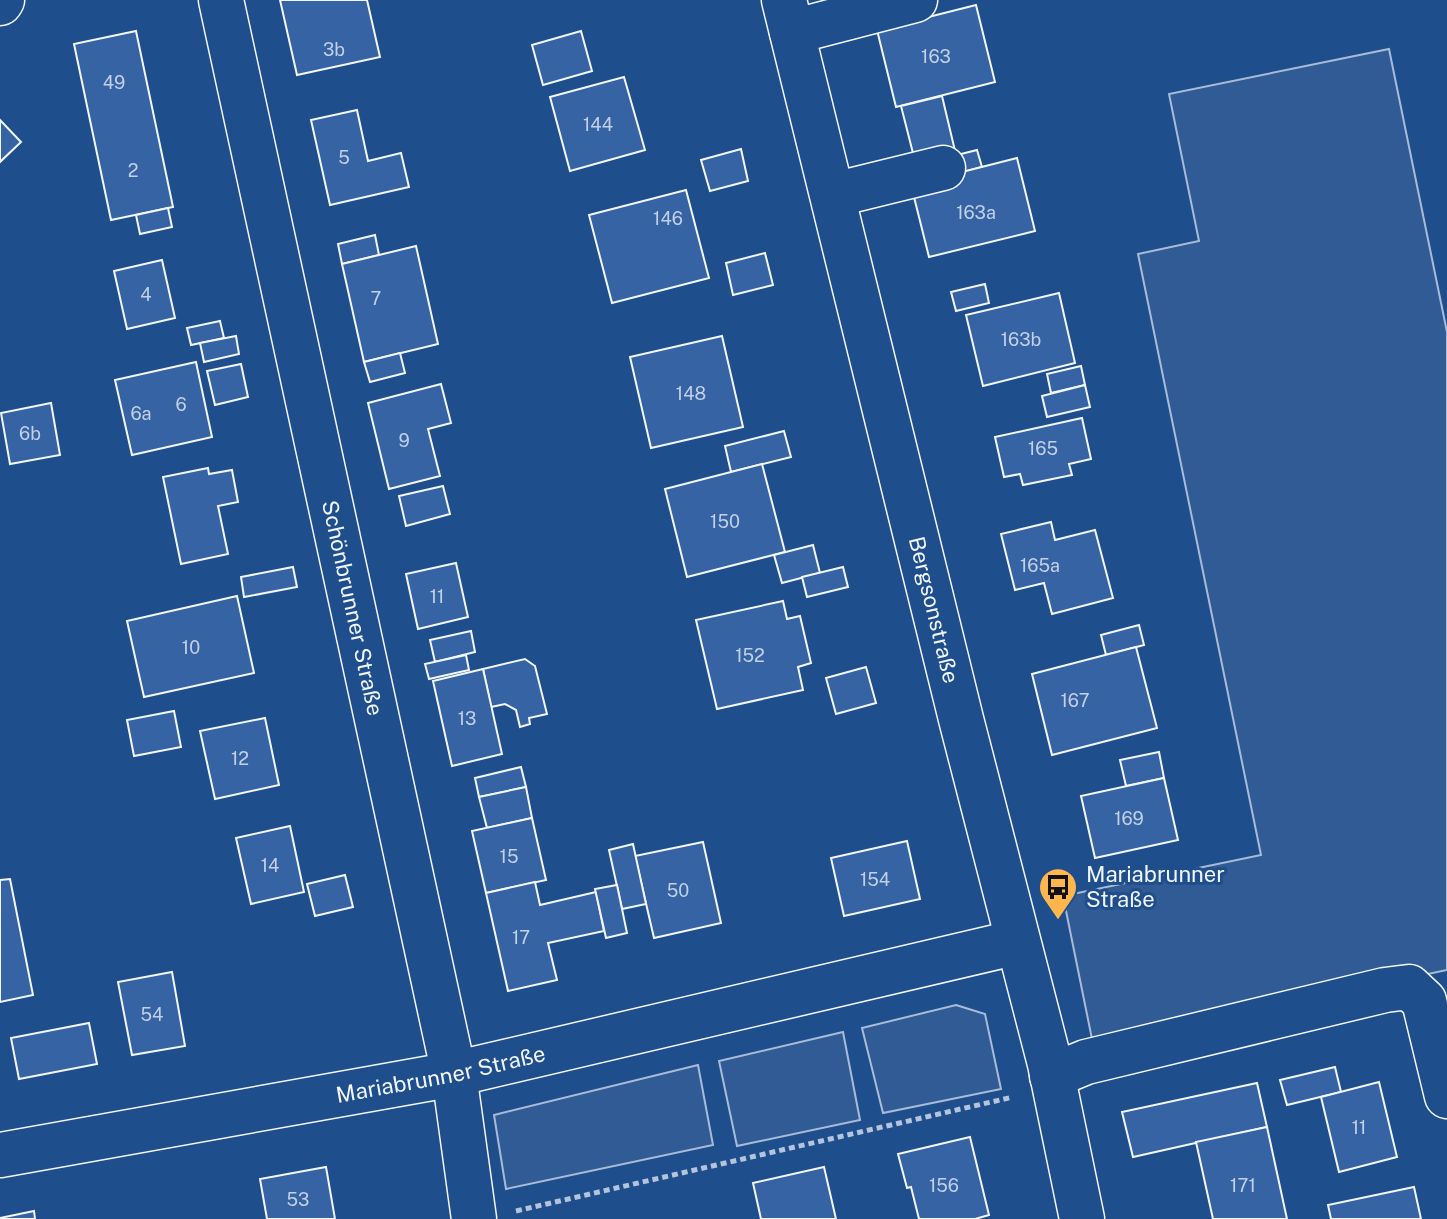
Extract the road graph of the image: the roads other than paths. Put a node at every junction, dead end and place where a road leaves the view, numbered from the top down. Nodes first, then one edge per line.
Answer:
1 (221, 0) edge
2 (915, 0) edge
3 (788, 16) edge
4 (943, 168) dead end
5 (833, 195) junction
6 (1018, 942) junction
7 (454, 1074) junction
8 (1036, 1086) junction
9 (1447, 1096) edge
10 (0, 1155) edge
11 (493, 1216) edge
12 (1082, 1219) edge

1 - 7 street, Schönbrunner Straße
2 - 3 street
3 - 5 street, Bergsonstraße
4 - 5 street
5 - 6 street, Bergsonstraße
6 - 7 street, Mariabrunner Straße
6 - 8 street, Bergsonstraße
7 - 10 street, Mariabrunner Straße
7 - 11 street, Schönbrunner Straße
8 - 9 street
8 - 12 street, Bergsonstraße

